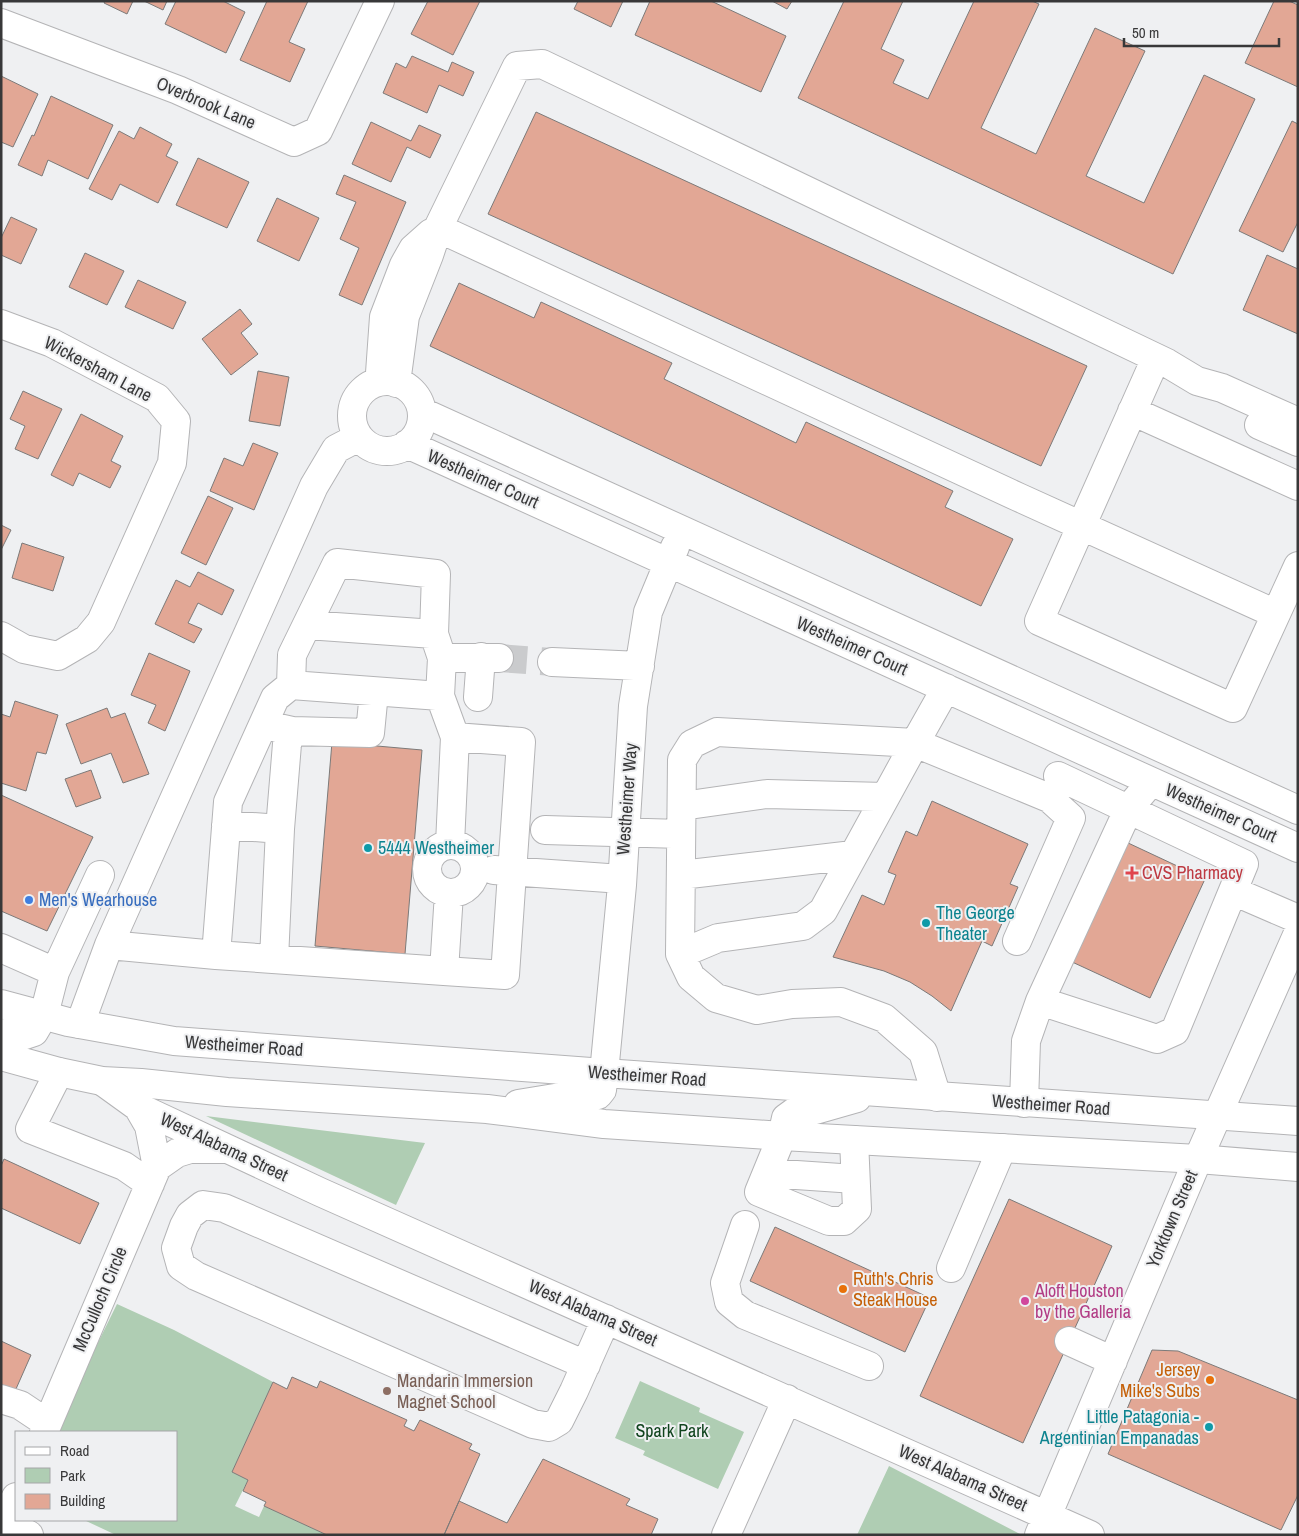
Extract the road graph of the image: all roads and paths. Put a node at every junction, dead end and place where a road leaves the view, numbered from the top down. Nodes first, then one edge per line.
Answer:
1 (380, 1) edge
2 (1, 23) edge
3 (438, 228) junction
4 (1, 324) edge
5 (1156, 358) junction
6 (1197, 381) junction
7 (388, 382) junction
8 (1132, 411) junction
9 (422, 412) junction
10 (1298, 422) edge
11 (359, 437) junction
12 (1298, 442) edge
13 (407, 444) junction
14 (1298, 486) edge
15 (1082, 526) junction
16 (682, 532) junction
17 (669, 563) junction
18 (1298, 566) edge
19 (1276, 614) junction
20 (307, 625) junction
21 (1, 636) edge
22 (438, 646) junction
23 (552, 662) tunnel mouth
24 (640, 666) junction
25 (291, 685) junction
26 (946, 688) junction
27 (374, 692) junction
28 (440, 696) junction
29 (478, 697) dead end
30 (1088, 714) junction
31 (263, 725) junction
32 (292, 731) junction
33 (455, 737) junction
34 (915, 743) junction
35 (1073, 746) junction
36 (1151, 782) junction
37 (1054, 787) junction
38 (885, 797) junction
39 (682, 806) junction
40 (1129, 808) junction
41 (1298, 810) edge
42 (226, 825) junction
43 (280, 829) junction
44 (545, 830) dead end
45 (1261, 831) junction
46 (625, 833) junction
47 (681, 834) junction
48 (450, 844) junction
49 (1298, 848) edge
50 (854, 855) junction
51 (1244, 864) junction
52 (475, 869) junction
53 (513, 871) junction
54 (100, 875) dead end
55 (681, 875) junction
56 (622, 879) junction
57 (1233, 891) junction
58 (449, 893) junction
59 (1298, 919) edge
60 (1298, 933) edge
61 (1017, 941) dead end
62 (109, 945) junction
63 (1, 948) edge
64 (680, 954) junction
65 (216, 955) junction
66 (274, 959) junction
67 (444, 971) junction
68 (55, 972) junction
69 (1040, 1002) junction
70 (1, 1004) edge
71 (44, 1015) junction
72 (80, 1024) junction
73 (1, 1033) edge
74 (1, 1056) edge
75 (59, 1072) junction
76 (604, 1073) junction
77 (102, 1081) junction
78 (875, 1092) junction
79 (937, 1097) junction
80 (1024, 1103) junction
81 (138, 1108) junction
82 (487, 1109) junction
83 (1217, 1117) junction
84 (1298, 1121) edge
85 (782, 1136) junction
86 (854, 1140) junction
87 (1002, 1148) junction
88 (228, 1149) junction
89 (1198, 1159) junction
90 (1298, 1166) edge
91 (153, 1175) junction
92 (855, 1179) junction
93 (756, 1200) junction
94 (950, 1268) dead end
95 (606, 1320) junction
96 (1069, 1341) dead end
97 (1113, 1361) junction
98 (586, 1365) junction
99 (869, 1366) dead end
100 (1, 1399) edge
101 (787, 1399) junction
102 (46, 1428) edge
103 (15, 1499) edge
104 (2, 1524) edge
105 (1044, 1525) edge
106 (29, 1535) edge
107 (726, 1535) edge
108 (1090, 1535) edge

1 - 2 street, Overbrook Lane
3 - 5 street
3 - 7 street
3 - 15 street
4 - 21 street, Wickersham Lane
5 - 6 street
5 - 8 street
6 - 10 street
6 - 12 street
7 - 9 street
7 - 11 street
8 - 14 street
8 - 15 street
9 - 13 street, Westheimer Court
9 - 16 street, Westheimer Court
11 - 13 street, Westheimer Court
11 - 62 street
13 - 17 street, Westheimer Court
15 - 19 street
15 - 19 street
16 - 17 street, Westheimer Way
16 - 30 street, Westheimer Court
17 - 24 street, Westheimer Way
17 - 26 street, Westheimer Court
18 - 19 street
20 - 22 street
20 - 22 street
20 - 25 street
22 - 28 street
22 - 29 street
23 - 24 street
24 - 46 street, Westheimer Way
25 - 27 street
25 - 31 street
26 - 34 street
26 - 35 street, Westheimer Court
27 - 28 street
27 - 32 street
28 - 33 street
30 - 35 street
30 - 41 street, Westheimer Court
31 - 32 street
31 - 42 street
32 - 43 street
33 - 48 street
33 - 53 street
34 - 37 street
34 - 38 street
34 - 39 street
35 - 36 street, Westheimer Court
35 - 37 street
36 - 40 street
36 - 45 street, Westheimer Court
37 - 40 street
37 - 61 street
38 - 39 street
38 - 50 street
39 - 47 street
40 - 51 street
40 - 69 street
42 - 43 street
42 - 65 street
43 - 66 street
44 - 46 street
45 - 49 street, Westheimer Court
45 - 51 street
46 - 47 street
46 - 56 street, Westheimer Way
47 - 55 street
48 - 52 street
48 - 58 street
50 - 55 street
50 - 64 street
51 - 57 street
52 - 53 street
52 - 58 street
53 - 56 street
53 - 67 street
54 - 68 street
55 - 64 street
56 - 76 street, Westheimer Way
57 - 59 street
57 - 69 street
58 - 67 street
60 - 83 street, Yorktown Street
62 - 65 street
62 - 72 street
63 - 68 street
64 - 79 street
65 - 66 street
66 - 67 street
68 - 71 street
69 - 80 street
70 - 71 street, Westheimer Road
71 - 72 street, Westheimer Road
71 - 73 street
72 - 76 street, Westheimer Road
74 - 75 street
75 - 77 street
75 - 91 street
76 - 78 street, Westheimer Road
76 - 82 street, Westheimer Way
77 - 81 street, West Alabama Street
77 - 82 street
78 - 79 street, Westheimer Road
78 - 85 street
79 - 80 street, Westheimer Road
80 - 83 street, Westheimer Road
81 - 88 street, West Alabama Street
81 - 91 street
82 - 85 street
83 - 84 street, Westheimer Road
83 - 89 street, Yorktown Street
85 - 86 street
85 - 93 street
86 - 87 street
86 - 92 street
87 - 89 street
87 - 94 street
88 - 91 street
88 - 95 street, West Alabama Street
89 - 90 street
89 - 97 street, Yorktown Street
91 - 102 street, McCulloch Circle
92 - 93 street
92 - 93 street
93 - 99 street
95 - 98 street
95 - 101 street, West Alabama Street
96 - 97 street
97 - 105 street, Yorktown Street
98 - 98 street
100 - 102 street
101 - 105 street, West Alabama Street
101 - 107 street
103 - 104 street
104 - 106 street
105 - 108 street, West Alabama Street

